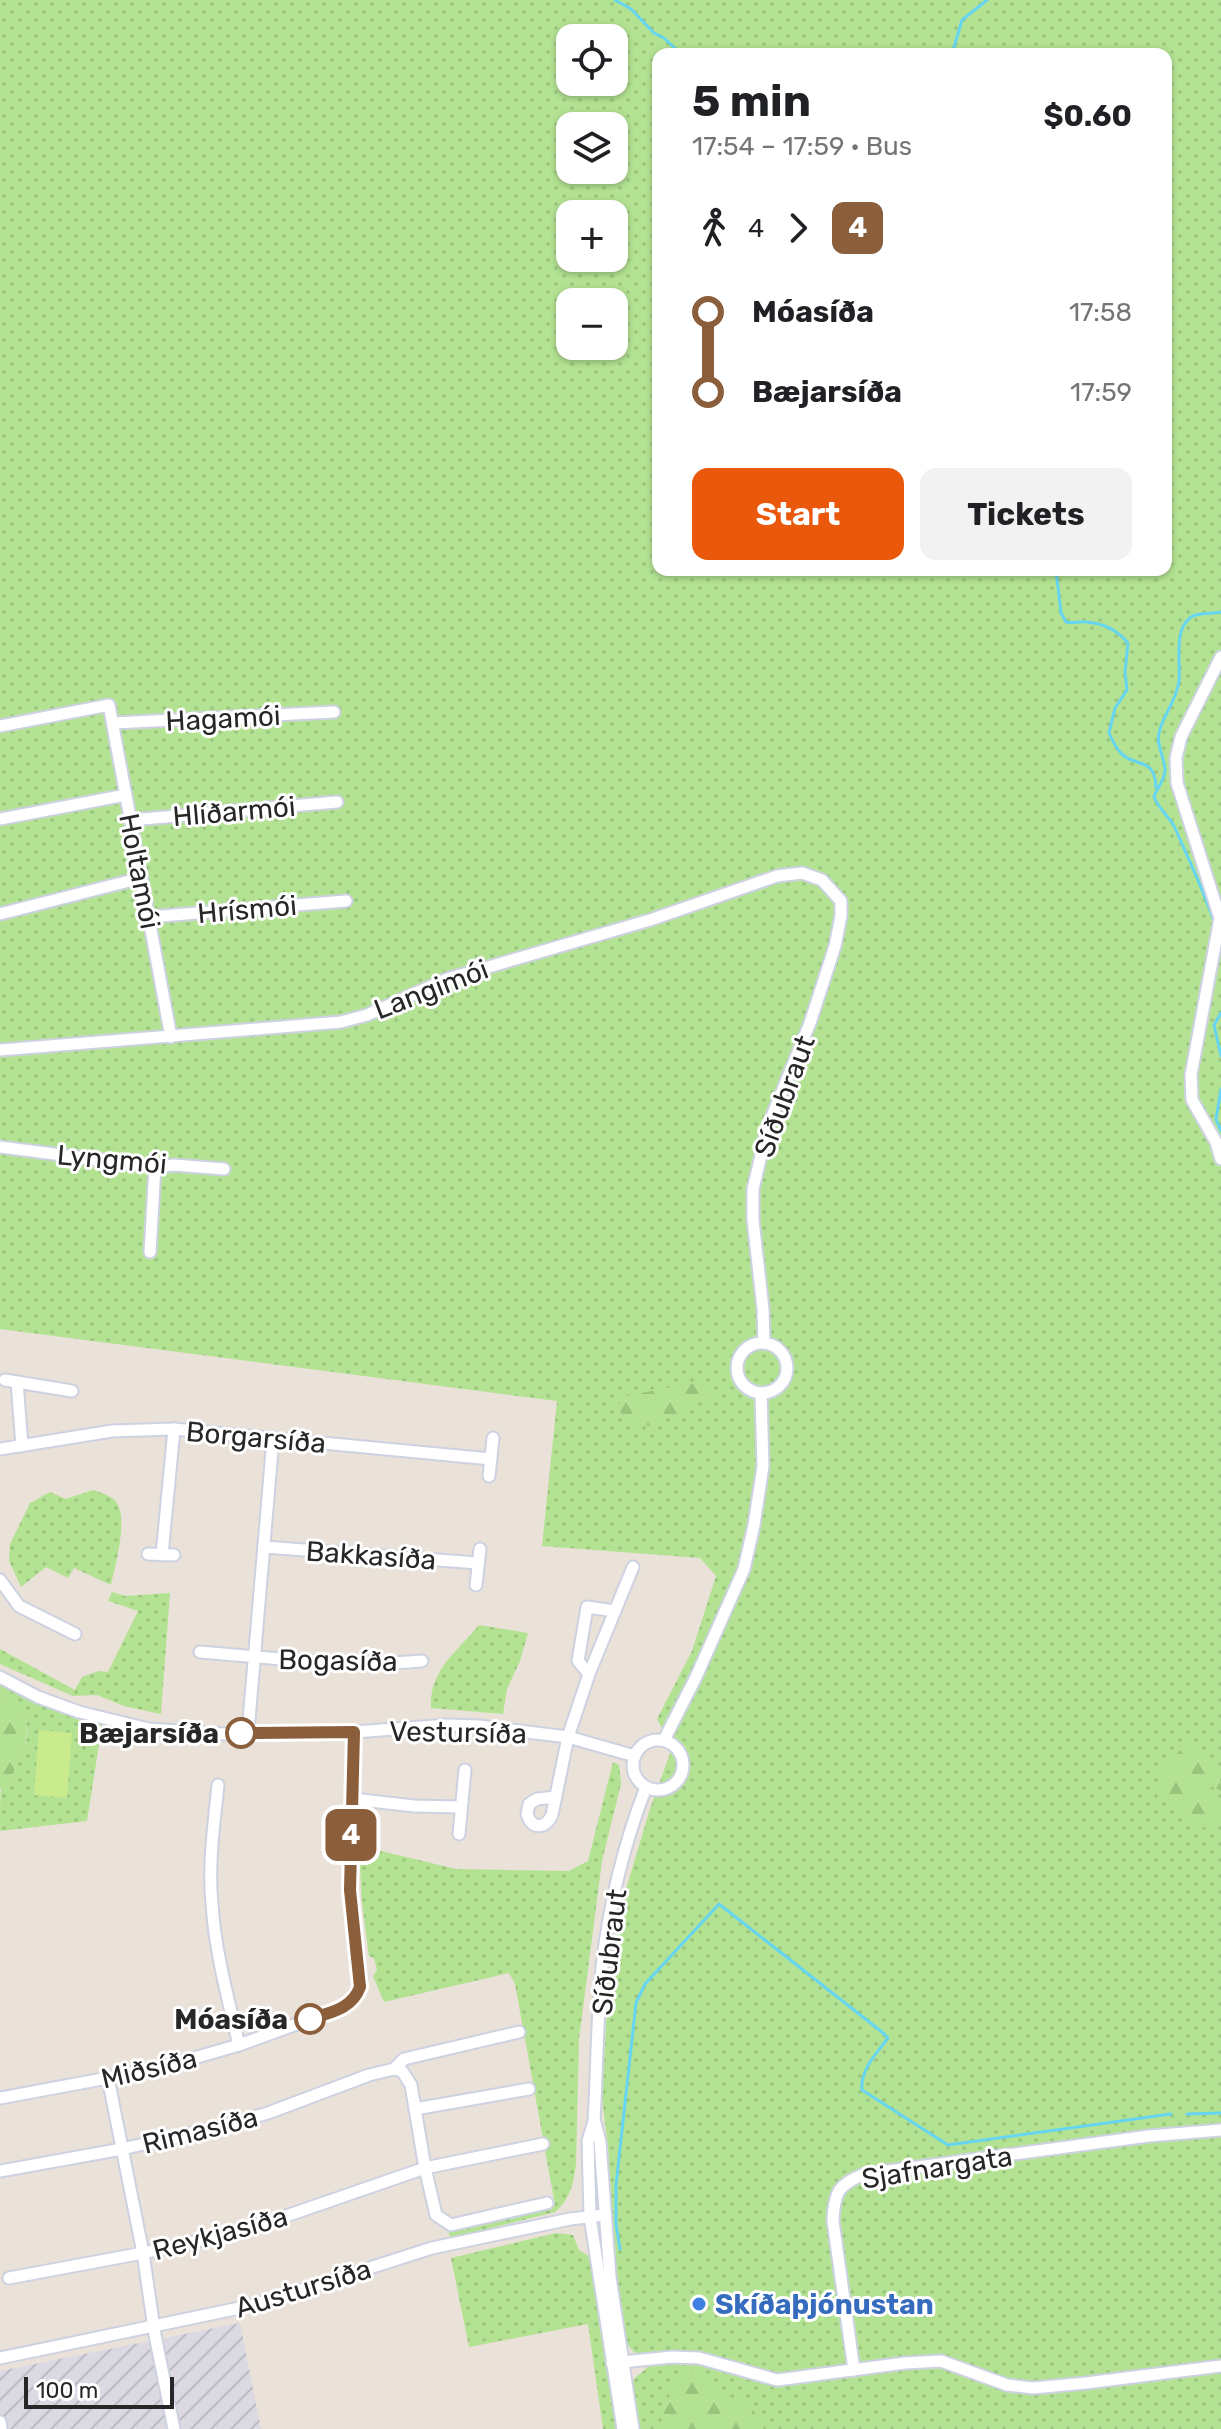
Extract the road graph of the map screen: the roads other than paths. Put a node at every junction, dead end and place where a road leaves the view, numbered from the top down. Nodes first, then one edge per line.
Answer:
1 (1221, 657) edge
2 (334, 712) dead end
3 (113, 723) junction
4 (0, 726) edge
5 (126, 795) junction
6 (337, 802) dead end
7 (0, 819) edge
8 (131, 820) junction
9 (141, 878) junction
10 (346, 901) dead end
11 (841, 901) joint
12 (0, 914) edge
13 (149, 917) junction
14 (171, 1037) junction
15 (0, 1050) edge
16 (0, 1147) edge
17 (1221, 1159) edge
18 (155, 1167) junction
19 (224, 1169) dead end
20 (150, 1252) dead end
21 (764, 1343) junction
22 (72, 1391) dead end
23 (761, 1393) junction
24 (174, 1429) junction
25 (493, 1438) dead end
26 (273, 1439) junction
27 (22, 1446) junction
28 (0, 1449) edge
29 (491, 1459) junction
30 (489, 1476) dead end
31 (264, 1547) junction
32 (480, 1549) dead end
33 (148, 1554) dead end
34 (478, 1563) junction
35 (633, 1567) dead end
36 (0, 1580) edge
37 (476, 1585) dead end
38 (615, 1611) junction
39 (75, 1634) dead end
40 (200, 1652) dead end
41 (255, 1657) junction
42 (422, 1661) dead end
43 (589, 1674) junction
44 (0, 1677) edge
45 (248, 1732) junction
46 (354, 1732) junction
47 (568, 1737) junction
48 (664, 1740) junction
49 (635, 1756) junction
50 (465, 1770) dead end
51 (218, 1785) dead end
52 (646, 1787) junction
53 (556, 1797) dead end
54 (353, 1799) junction
55 (461, 1807) junction
56 (459, 1834) dead end
57 (519, 2032) dead end
58 (239, 2045) junction
59 (394, 2069) junction
60 (108, 2078) junction
61 (529, 2089) dead end
62 (0, 2098) edge
63 (415, 2109) junction
64 (594, 2121) junction
65 (1221, 2130) edge
66 (543, 2144) dead end
67 (122, 2149) junction
68 (425, 2168) junction
69 (0, 2171) edge
70 (547, 2203) dead end
71 (605, 2215) junction
72 (590, 2217) junction
73 (143, 2253) junction
74 (9, 2278) dead end
75 (154, 2326) junction
76 (0, 2358) edge
77 (617, 2363) junction
78 (1221, 2366) edge
79 (854, 2370) junction
80 (0, 2422) edge
81 (1, 2429) edge
82 (174, 2429) edge
83 (623, 2429) edge
84 (633, 2429) edge

1 - 17 street
2 - 3 street, Hagamói
3 - 4 street, Holtamói
3 - 5 street, Holtamói
5 - 7 street
5 - 8 street, Holtamói
6 - 8 street, Hlíðarmói
8 - 9 street, Holtamói
9 - 12 street
9 - 13 street, Holtamói
10 - 13 street, Hrísmói
11 - 14 street, Langimói
11 - 21 street, Síðubraut
13 - 14 street, Holtamói
14 - 15 street, Langimói
16 - 18 street, Lyngmói
18 - 19 street, Lyngmói
18 - 20 street
21 - 23 street
21 - 23 street
22 - 27 street
23 - 48 street
24 - 26 street, Borgarsíða
24 - 27 street, Borgarsíða
24 - 33 street
25 - 29 street
26 - 29 street, Borgarsíða
26 - 31 street
27 - 28 street, Borgarsíða
29 - 30 street
31 - 34 street, Bakkasíða
31 - 41 street
32 - 34 street, Bakkasíða
34 - 37 street, Bakkasíða
35 - 38 street
36 - 39 street
38 - 43 street
38 - 43 street
40 - 41 street
41 - 42 street, Bogasíða
41 - 45 street
43 - 47 street
44 - 45 street, Vestursíða
45 - 46 street, Vestursíða
46 - 47 street, Vestursíða
46 - 54 street, Miðsíða
47 - 49 street, Vestursíða
47 - 53 street
48 - 49 street
48 - 52 street
49 - 52 street
50 - 55 street
51 - 58 street
52 - 64 street, Síðubraut
54 - 55 street
54 - 58 street, Miðsíða
55 - 56 street
57 - 59 street, Rimasíða
58 - 60 street, Miðsíða
59 - 63 street
59 - 67 street, Rimasíða
60 - 62 street, Miðsíða
60 - 67 street
61 - 63 street
63 - 68 street
64 - 71 street, Síðubraut
64 - 72 street, Síðubraut
65 - 79 street, Sjafnargata
66 - 68 street
67 - 69 street, Rimasíða
67 - 73 street
68 - 70 street
68 - 73 street, Reykjasíða
71 - 72 street, Austursíða
71 - 77 street, Síðubraut
72 - 75 street, Austursíða
72 - 77 street, Síðubraut
73 - 74 street, Reykjasíða
73 - 75 street
75 - 76 street, Austursíða
75 - 82 street
77 - 79 street
77 - 83 street, Síðubraut
77 - 84 street, Síðubraut
78 - 79 street
80 - 81 street

